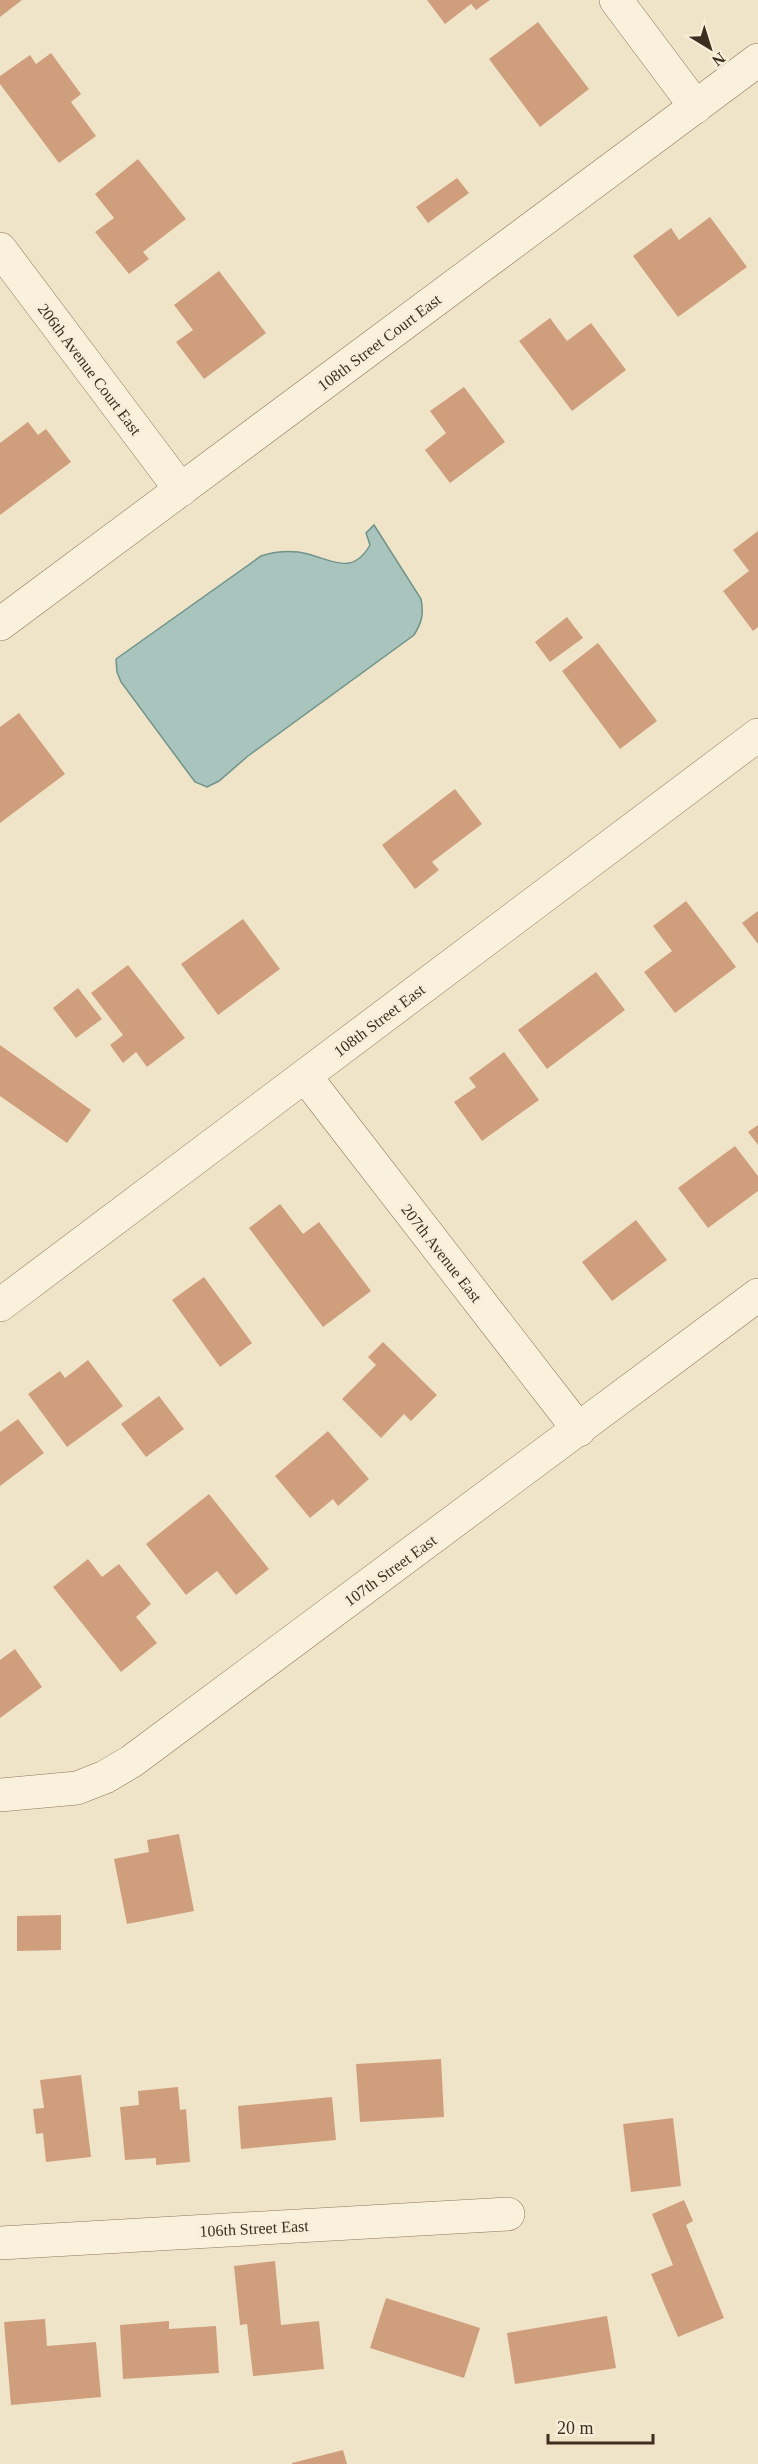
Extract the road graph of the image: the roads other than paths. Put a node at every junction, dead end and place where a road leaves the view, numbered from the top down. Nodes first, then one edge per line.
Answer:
1 (616, 0) edge
2 (758, 60) edge
3 (696, 107) junction
4 (0, 249) edge
5 (181, 490) junction
6 (0, 624) edge
7 (758, 735) edge
8 (305, 1076) junction
9 (758, 1295) edge
10 (0, 1305) edge
11 (579, 1430) junction
12 (0, 1795) edge
13 (508, 2214) dead end
14 (0, 2242) edge

1 - 3 street
2 - 3 street, 108th Street Court East
3 - 5 street, 108th Street Court East
4 - 5 street, 206th Avenue Court East
5 - 6 street, 108th Street Court East
7 - 8 street, 108th Street East
8 - 10 street, 108th Street East
8 - 11 street, 207th Avenue East
9 - 11 street, 107th Street East
11 - 12 street, 107th Street East
13 - 14 street, 106th Street East

